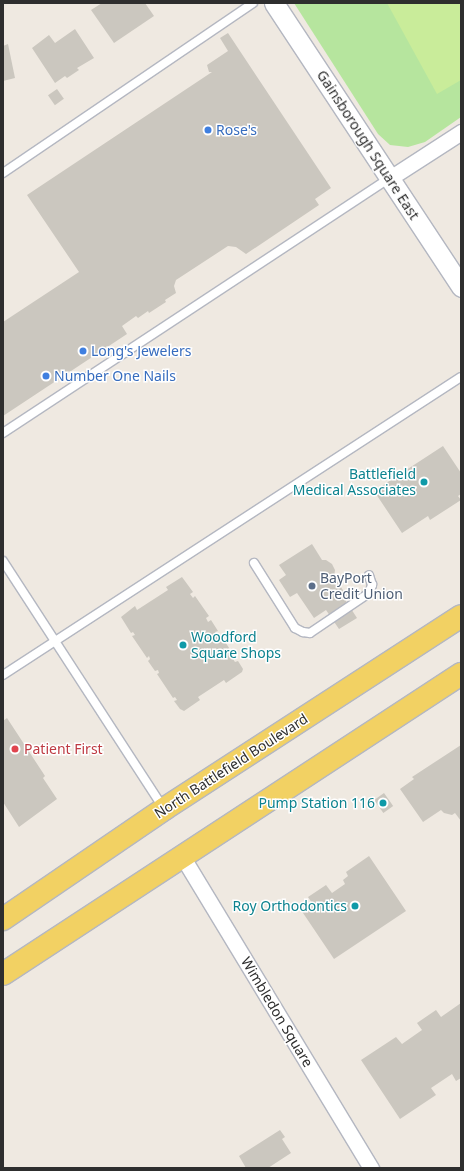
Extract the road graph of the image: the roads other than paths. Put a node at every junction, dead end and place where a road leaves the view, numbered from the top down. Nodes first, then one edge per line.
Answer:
1 (253, 3) edge
2 (274, 3) edge
3 (461, 132) edge
4 (3, 173) edge
5 (390, 178) junction
6 (461, 287) edge
7 (461, 377) edge
8 (3, 433) edge
9 (3, 561) edge
10 (254, 563) dead end
11 (369, 575) dead end
12 (461, 616) edge
13 (55, 641) junction
14 (461, 674) edge
15 (3, 675) edge
16 (164, 809) junction
17 (182, 856) junction
18 (3, 918) edge
19 (3, 974) edge
20 (372, 1168) edge

1 - 4 lane
2 - 5 street, Gainsborough Square East
3 - 5 street
5 - 6 street, Gainsborough Square East
5 - 8 lane
7 - 13 lane
9 - 13 lane
10 - 11 lane
12 - 16 main road, North Battlefield Boulevard
13 - 15 lane
13 - 16 lane
14 - 17 main road
16 - 18 main road, North Battlefield Boulevard
17 - 19 main road
17 - 20 street, Wimbledon Square

